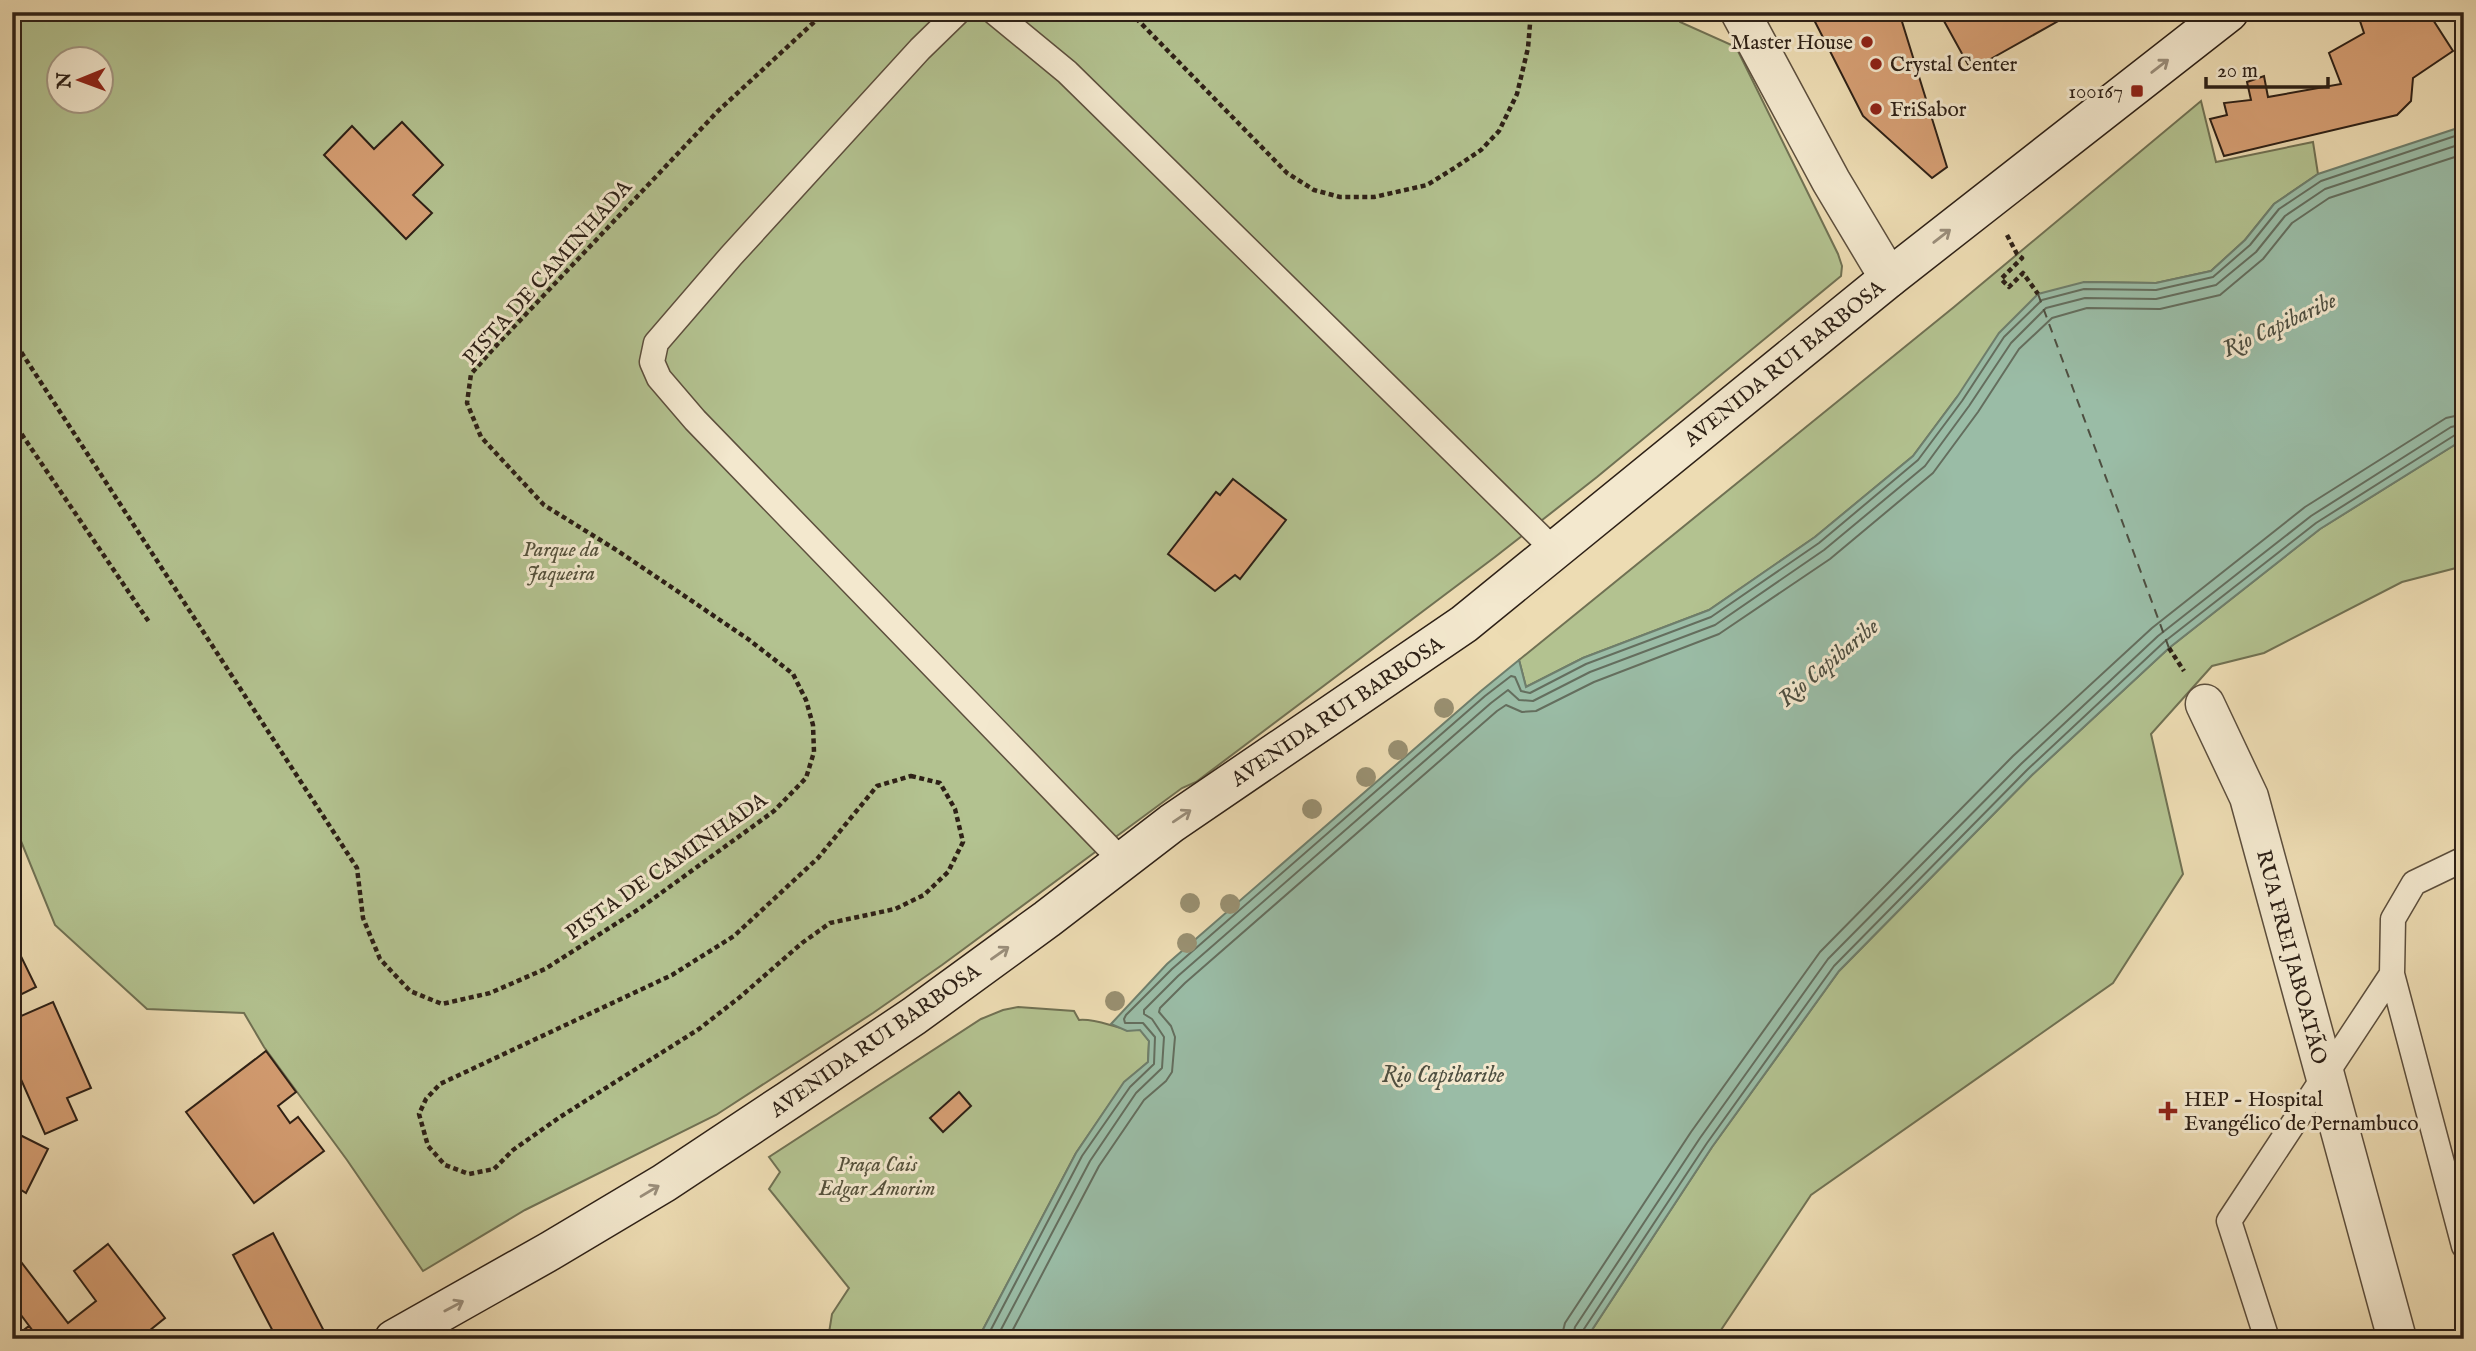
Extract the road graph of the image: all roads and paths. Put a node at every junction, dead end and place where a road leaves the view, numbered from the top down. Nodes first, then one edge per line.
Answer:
1 (825, 12) edge
2 (958, 12) edge
3 (994, 12) edge
4 (1130, 12) edge
5 (1531, 12) edge
6 (1740, 12) edge
7 (2229, 12) edge
8 (1989, 200) junction
9 (1889, 278) junction
10 (2038, 294) dead end
11 (12, 338) edge
12 (12, 420) edge
13 (1553, 549) junction
14 (149, 622) dead end
15 (2205, 704) dead end
16 (2464, 859) edge
17 (1122, 861) junction
18 (2392, 974) junction
19 (2324, 1074) junction
20 (615, 1083) joint
21 (2464, 1246) edge
22 (394, 1339) edge
23 (2267, 1339) edge
24 (2397, 1339) edge

1 - 11 path, PISTA DE CAMINHADA
2 - 17 lane
3 - 13 lane
4 - 5 path
6 - 9 main road
8 -> 7 main road, AVENIDA RUI BARBOSA
9 -> 8 main road, AVENIDA RUI BARBOSA
8 - 10 path
9 - 13 main road, AVENIDA RUI BARBOSA
12 - 14 path
17 -> 13 main road, AVENIDA RUI BARBOSA
15 - 19 main road, RUA FREI JABOATÃO
16 - 18 lane
22 -> 17 main road, AVENIDA RUI BARBOSA
18 - 19 lane
18 - 21 lane
19 - 23 lane
19 - 24 main road, RUA FREI JABOATÃO
20 - 20 path

